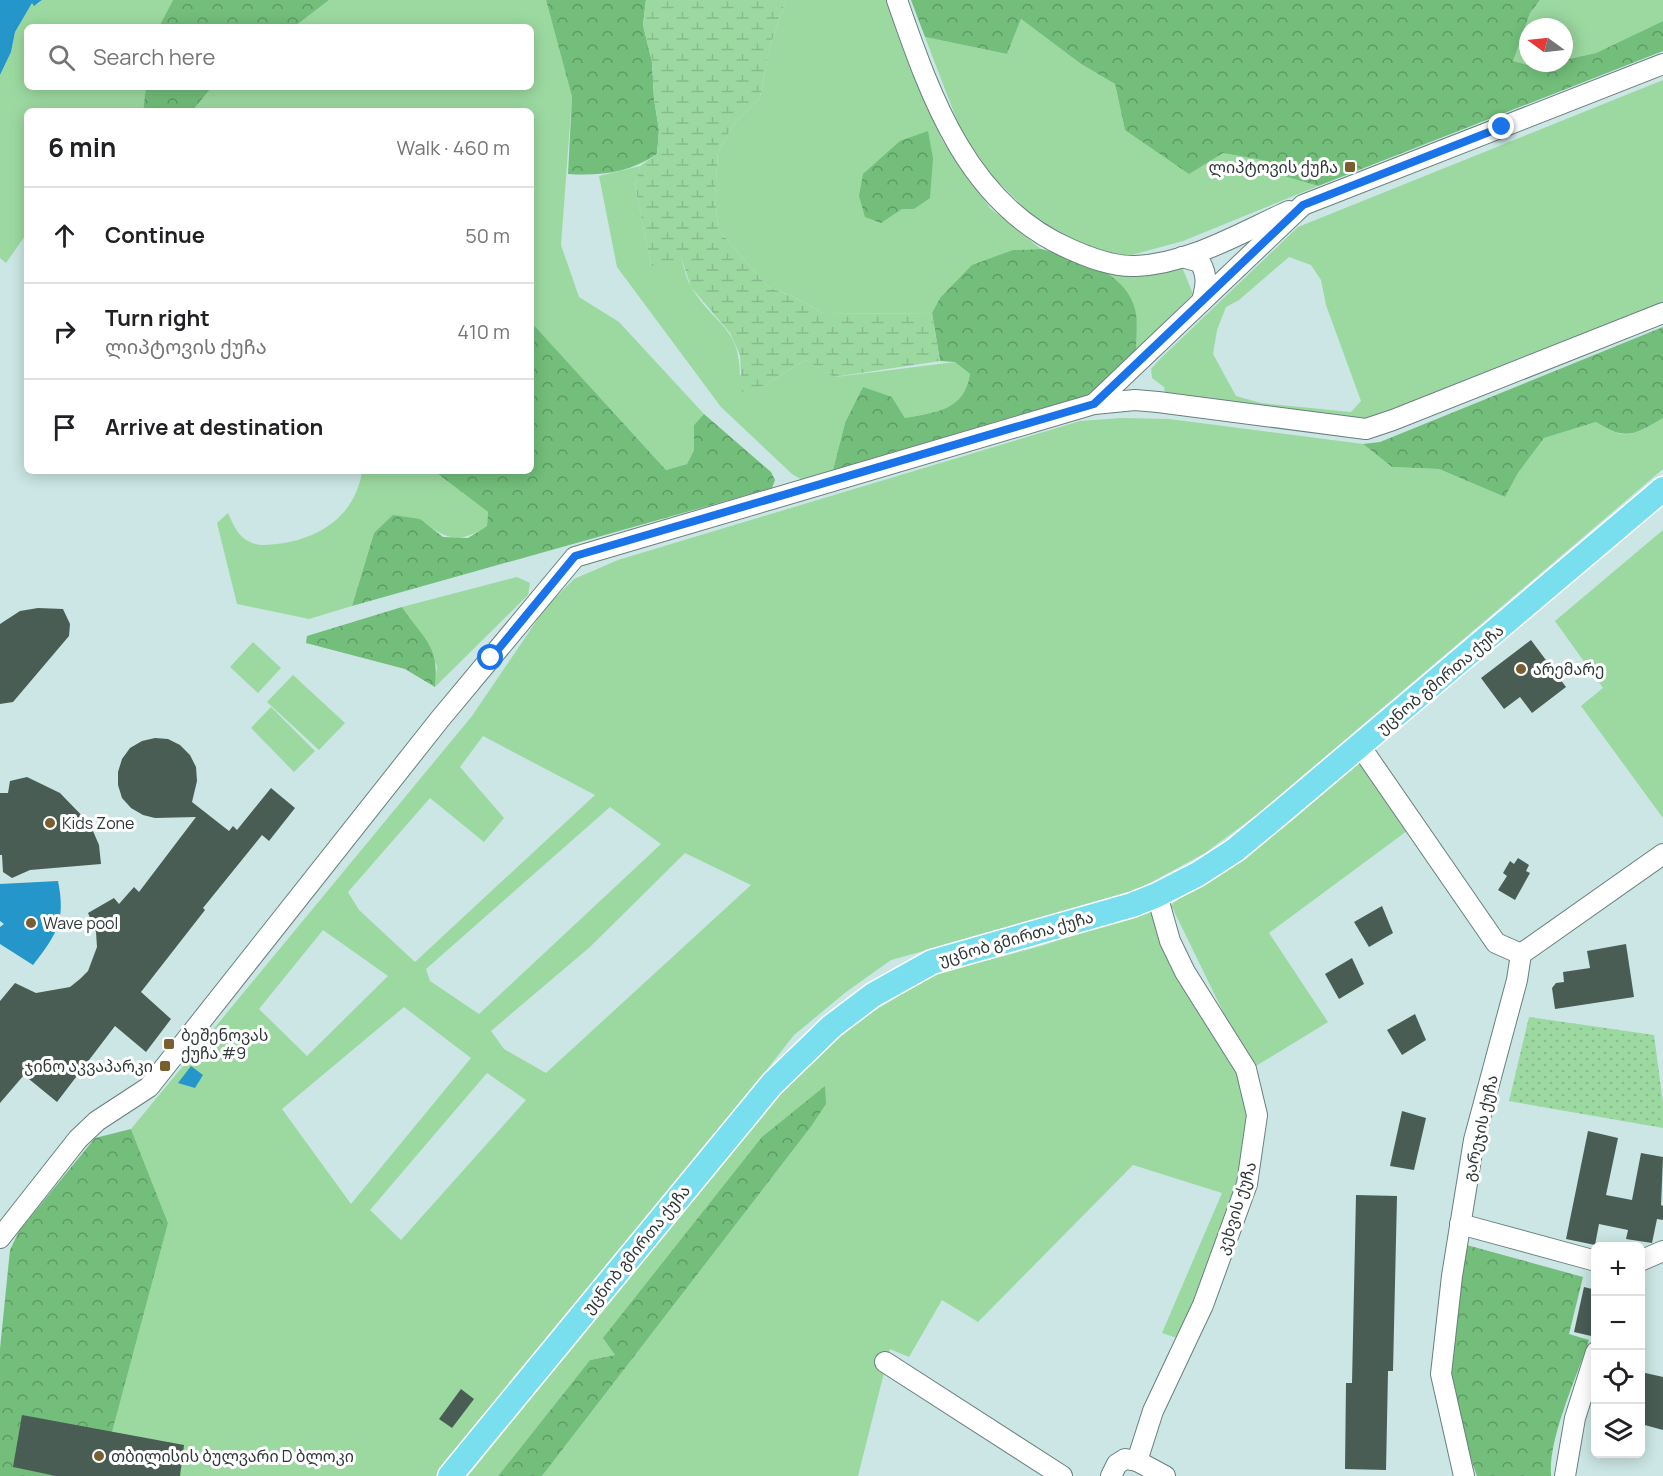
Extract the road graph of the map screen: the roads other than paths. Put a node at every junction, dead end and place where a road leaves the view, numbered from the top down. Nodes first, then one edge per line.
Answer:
1 (897, 0) edge
2 (1663, 64) edge
3 (1303, 205) junction
4 (1182, 257) junction
5 (1202, 301) junction
6 (1663, 313) edge
7 (1139, 362) junction
8 (1158, 402) junction
9 (1094, 404) junction
10 (1663, 489) edge
11 (1360, 746) junction
12 (1663, 854) edge
13 (1157, 895) junction
14 (1521, 954) junction
15 (1460, 1224) junction
16 (0, 1239) edge
17 (1663, 1251) edge
18 (1645, 1259) edge
19 (1591, 1260) edge
20 (885, 1362) dead end
21 (1591, 1368) edge
22 (1137, 1461) junction
23 (450, 1476) edge
24 (1062, 1476) edge
25 (1111, 1476) edge
26 (1165, 1476) edge
27 (1464, 1476) edge
28 (1565, 1476) edge

1 - 4 street
2 - 3 street
3 - 4 street
3 - 5 street
4 - 5 street
5 - 7 street
6 - 8 street
7 - 8 street
7 - 9 street
8 - 9 street
9 - 16 street
10 - 11 main road, უცნობ გმირთა ქუჩა
11 - 13 main road, უცნობ გმირთა ქუჩა
11 - 14 street
12 - 14 street
13 - 22 street, კეხვის ქუჩა
13 - 23 main road, უცნობ გმირთა ქუჩა
14 - 15 street, გარეჯის ქუჩა
15 - 19 street
15 - 27 street, გარეჯის ქუჩა
17 - 18 street
20 - 24 street
21 - 28 street
22 - 25 street
22 - 26 street

